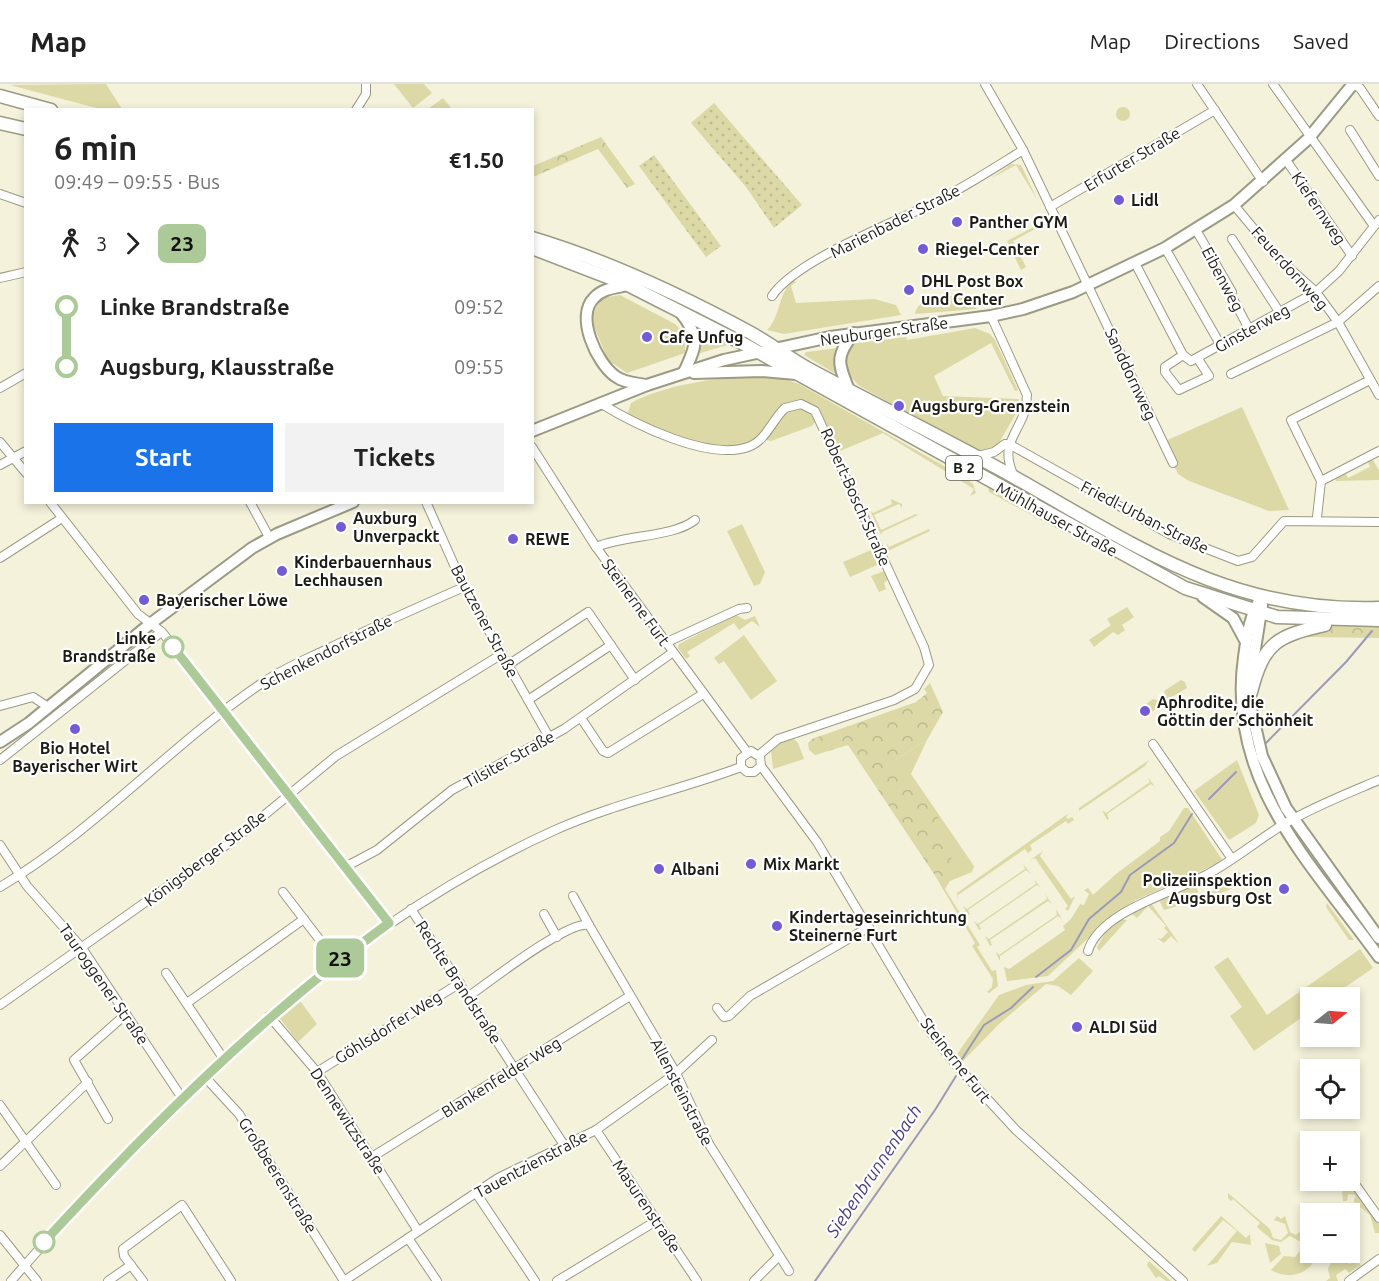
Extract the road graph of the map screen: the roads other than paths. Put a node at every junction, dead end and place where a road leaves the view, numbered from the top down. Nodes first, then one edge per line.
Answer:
1 (366, 84) edge
2 (985, 84) edge
3 (1197, 84) edge
4 (1273, 84) edge
5 (1353, 84) edge
6 (0, 96) edge
7 (44, 108) edge
8 (357, 108) edge
9 (1215, 110) junction
10 (1379, 116) edge
11 (0, 123) edge
12 (24, 129) edge
13 (1350, 130) dead end
14 (1311, 135) junction
15 (1023, 150) junction
16 (1286, 160) junction
17 (1379, 176) edge
18 (1263, 182) junction
19 (0, 194) edge
20 (24, 202) edge
21 (1234, 205) junction
22 (1050, 207) junction
23 (1376, 223) edge
24 (1196, 230) junction
25 (534, 239) edge
26 (1232, 239) dead end
27 (1165, 248) junction
28 (534, 249) edge
29 (1352, 256) junction
30 (1135, 263) junction
31 (24, 272) edge
32 (0, 278) edge
33 (628, 285) junction
34 (1088, 285) junction
35 (1379, 286) edge
36 (1316, 292) junction
37 (772, 296) dead end
38 (679, 311) junction
39 (1280, 313) junction
40 (991, 316) junction
41 (1338, 322) junction
42 (1249, 328) junction
43 (854, 333) junction
44 (1220, 344) junction
45 (775, 349) junction
46 (757, 353) junction
47 (1183, 355) junction
48 (1198, 359) junction
49 (684, 372) junction
50 (24, 373) edge
51 (796, 374) junction
52 (1232, 374) dead end
53 (1370, 380) junction
54 (646, 385) junction
55 (0, 388) edge
56 (849, 390) junction
57 (1379, 395) edge
58 (600, 404) junction
59 (534, 430) edge
60 (0, 442) edge
61 (1009, 444) junction
62 (534, 450) edge
63 (1379, 451) edge
64 (24, 452) edge
65 (975, 456) junction
66 (13, 458) junction
67 (1173, 463) dead end
68 (0, 465) edge
69 (24, 471) edge
70 (1015, 477) junction
71 (1321, 481) junction
72 (52, 504) edge
73 (252, 504) edge
74 (348, 504) edge
75 (427, 504) edge
76 (1317, 517) dead end
77 (62, 518) junction
78 (695, 520) dead end
79 (1379, 522) edge
80 (269, 537) junction
81 (596, 547) junction
82 (0, 558) edge
83 (464, 587) junction
84 (1197, 593) junction
85 (1262, 596) junction
86 (747, 608) dead end
87 (1379, 608) edge
88 (1258, 612) junction
89 (1379, 620) edge
90 (1344, 621) junction
91 (150, 624) junction
92 (161, 632) junction
93 (1246, 642) junction
94 (665, 644) junction
95 (611, 645) junction
96 (672, 653) junction
97 (502, 654) junction
98 (508, 665) junction
99 (635, 680) junction
100 (1251, 692) junction
101 (703, 694) junction
102 (528, 700) junction
103 (0, 706) edge
104 (48, 707) junction
105 (224, 711) junction
106 (581, 718) junction
107 (549, 737) junction
108 (0, 742) edge
109 (1153, 744) dead end
110 (747, 752) junction
111 (759, 755) junction
112 (0, 760) edge
113 (761, 766) junction
114 (741, 767) junction
115 (1379, 780) edge
116 (289, 793) junction
117 (1294, 819) junction
118 (1282, 825) junction
119 (0, 845) edge
120 (1232, 859) junction
121 (347, 866) junction
122 (21, 875) junction
123 (0, 887) edge
124 (283, 892) dead end
125 (573, 896) dead end
126 (411, 909) junction
127 (544, 914) dead end
128 (304, 919) junction
129 (389, 923) junction
130 (589, 925) junction
131 (869, 927) junction
132 (556, 937) junction
133 (1379, 938) edge
134 (82, 948) junction
135 (1088, 951) dead end
136 (1379, 957) edge
137 (336, 961) junction
138 (166, 973) dead end
139 (460, 982) junction
140 (469, 996) junction
141 (630, 996) junction
142 (187, 1003) junction
143 (0, 1005) edge
144 (717, 1008) dead end
145 (126, 1014) junction
146 (269, 1016) junction
147 (712, 1040) dead end
148 (223, 1058) junction
149 (516, 1069) junction
150 (317, 1072) junction
151 (676, 1073) junction
152 (204, 1076) junction
153 (88, 1082) junction
154 (182, 1098) junction
155 (0, 1105) edge
156 (108, 1119) dead end
157 (596, 1130) junction
158 (26, 1141) junction
159 (564, 1145) junction
160 (372, 1157) junction
161 (0, 1166) edge
162 (56, 1185) dead end
163 (1360, 1191) edge
164 (476, 1192) junction
165 (1379, 1218) edge
166 (656, 1221) junction
167 (418, 1231) junction
168 (0, 1235) edge
169 (408, 1238) junction
170 (778, 1257) junction
171 (1379, 1259) edge
172 (24, 1265) junction
173 (131, 1265) junction
174 (789, 1270) dead end
175 (11, 1281) edge
176 (37, 1281) edge
177 (108, 1281) edge
178 (143, 1281) edge
179 (231, 1281) edge
180 (344, 1281) edge
181 (436, 1281) edge
182 (535, 1281) edge
183 (557, 1281) edge
184 (697, 1281) edge
185 (754, 1281) edge
186 (1183, 1281) edge
187 (1349, 1281) edge

1 - 8 street
2 - 15 street, Sanddornweg
3 - 9 street
4 - 14 street
5 - 10 street
5 - 14 street, Neuburger Straße
6 - 7 main road
9 - 18 street
9 - 22 street, Erfurter Straße
11 - 12 main road
13 - 17 street
14 - 16 street, Neuburger Straße
14 - 23 street
15 - 22 street, Sanddornweg
15 - 37 street, Marienbader Straße
16 - 18 street, Neuburger Straße
16 - 29 street, Kiefernweg
18 - 21 street, Neuburger Straße
19 - 20 street
21 - 24 street, Neuburger Straße
21 - 36 street, Feuerdornweg
22 - 34 street, Sanddornweg
23 - 29 street, Ginsterweg
24 - 27 street, Neuburger Straße
24 - 42 street, Eibenweg
25 - 45 main road, B 2
26 - 39 street
27 - 30 street, Neuburger Straße
27 - 44 street
28 - 33 main road, B 2
29 - 36 street, Ginsterweg
30 - 34 street, Neuburger Straße
30 - 47 street
31 - 32 street
33 - 38 main road, B 2
33 - 54 street
34 - 40 street, Neuburger Straße
34 - 67 street, Sanddornweg
35 - 41 street
36 - 39 street, Ginsterweg
36 - 41 street, Feuerdornweg
38 - 46 main road, B 2
38 - 49 street
39 - 42 street, Ginsterweg
40 - 43 street, Neuburger Straße
40 - 61 street
41 - 52 street
41 - 53 street, Feuerdornweg
42 - 44 street, Ginsterweg
43 - 45 street, Neuburger Straße
43 - 56 street
44 - 48 street, Ginsterweg
45 - 46 street, Neuburger Straße
45 - 56 main road, Mühlhauser Straße / B 2
46 - 49 street, Neuburger Straße
46 - 51 main road, Mühlhauser Straße / B 2
47 - 48 street, Ginsterweg
47 - 48 street, Ginsterweg
49 - 51 street
49 - 54 street, Neuburger Straße
50 - 55 street
51 - 84 main road, Mühlhauser Straße / B 2
53 - 57 street, Feuerdornweg
53 - 71 street
54 - 58 street, Neuburger Straße
56 - 65 main road, Mühlhauser Straße / B 2
58 - 59 street, Neuburger Straße
58 - 111 street, Robert-Bosch-Straße
60 - 66 street
61 - 65 street
61 - 70 street
61 - 79 street, Friedl-Urban-Straße
62 - 81 street, Steinerne Furt
63 - 71 street
64 - 66 street
65 - 70 main road, Mühlhauser Straße / B 2
66 - 68 street
66 - 69 street
70 - 85 main road, Mühlhauser Straße / B 2
71 - 76 street
72 - 77 street
73 - 80 street
74 - 80 street
75 - 83 street, Bautzener Straße
77 - 82 street
77 - 91 street
78 - 81 street
80 - 91 street
81 - 94 street, Steinerne Furt
83 - 97 street, Bautzener Straße
83 - 105 street, Schenkendorfstraße
84 - 88 main road, Mühlhauser Straße / B 2
84 - 93 street
85 - 87 main road, Mühlhauser Straße / B 2
85 - 88 street
86 - 94 street
88 - 90 main road, Mühlhauser Straße / B 2
88 - 93 street
88 - 100 street
89 - 90 main road, Mühlhauser Straße / B 2
90 - 100 main road
91 - 92 street, Rechte Brandstraße
91 - 104 street
92 - 105 street, Rechte Brandstraße
92 - 112 street
93 - 118 street
94 - 96 street, Steinerne Furt
95 - 98 street
95 - 99 street
95 - 102 street
96 - 99 street, Tilsiter Straße
96 - 101 street, Steinerne Furt
97 - 98 street, Bautzener Straße
97 - 116 street, Königsberger Straße
98 - 102 street, Bautzener Straße
99 - 106 street, Tilsiter Straße
100 - 117 street
101 - 106 street
101 - 110 street, Steinerne Furt
102 - 107 street, Bautzener Straße
103 - 104 street
104 - 108 street
105 - 116 street, Rechte Brandstraße
105 - 122 street, Schenkendorfstraße
106 - 107 street, Tilsiter Straße
107 - 121 street, Tilsiter Straße
109 - 120 street
110 - 111 street
110 - 114 street
111 - 113 street, Steinerne Furt
113 - 114 street
113 - 131 street, Steinerne Furt
114 - 126 street
115 - 117 street
116 - 121 street, Rechte Brandstraße
116 - 134 street, Königsberger Straße
117 - 118 street
117 - 133 street
118 - 120 street
118 - 136 street
119 - 122 street, Tauroggener Straße
120 - 135 street
121 - 129 street, Rechte Brandstraße
122 - 123 street, Schenkendorfstraße
122 - 134 street, Tauroggener Straße
124 - 128 street
125 - 130 street, Allensteinstraße
126 - 129 street
126 - 139 street, Rechte Brandstraße
127 - 132 street
128 - 137 street
128 - 142 street
129 - 137 street
130 - 132 street
130 - 141 street, Allensteinstraße
131 - 144 street
131 - 186 street, Steinerne Furt
132 - 140 street
134 - 143 street, Königsberger Straße
134 - 145 street, Tauroggener Straße
137 - 146 street
138 - 142 street
139 - 140 street, Rechte Brandstraße
139 - 150 street, Göhlsdorfer Weg
140 - 149 street, Rechte Brandstraße
141 - 149 street, Blankenfelder Weg
141 - 151 street, Allensteinstraße
142 - 148 street
145 - 153 street
145 - 154 street, Tauroggener Straße
146 - 148 street
146 - 150 street, Dennewitzstraße
147 - 151 street, Tauentzienstraße
148 - 152 street
149 - 159 street, Rechte Brandstraße
149 - 160 street, Blankenfelder Weg
150 - 160 street, Dennewitzstraße
151 - 157 street, Tauentzienstraße
151 - 170 street, Allensteinstraße
152 - 154 street
152 - 180 street, Großbeerenstraße
153 - 156 street
153 - 158 street
154 - 172 street
155 - 158 street
157 - 159 street, Tauentzienstraße
157 - 166 street, Masurenstraße
158 - 161 street
158 - 162 street
159 - 164 street, Tauentzienstraße
160 - 167 street, Dennewitzstraße
163 - 165 street
164 - 167 street, Tauentzienstraße
164 - 182 street
166 - 183 street
166 - 184 street, Masurenstraße
167 - 169 street, Tauentzienstraße
168 - 172 street
169 - 180 street, Tauentzienstraße
169 - 181 street
170 - 174 street, Allensteinstraße
170 - 185 street
171 - 187 street
172 - 175 street
172 - 176 street
173 - 177 street
173 - 178 street
173 - 179 street

